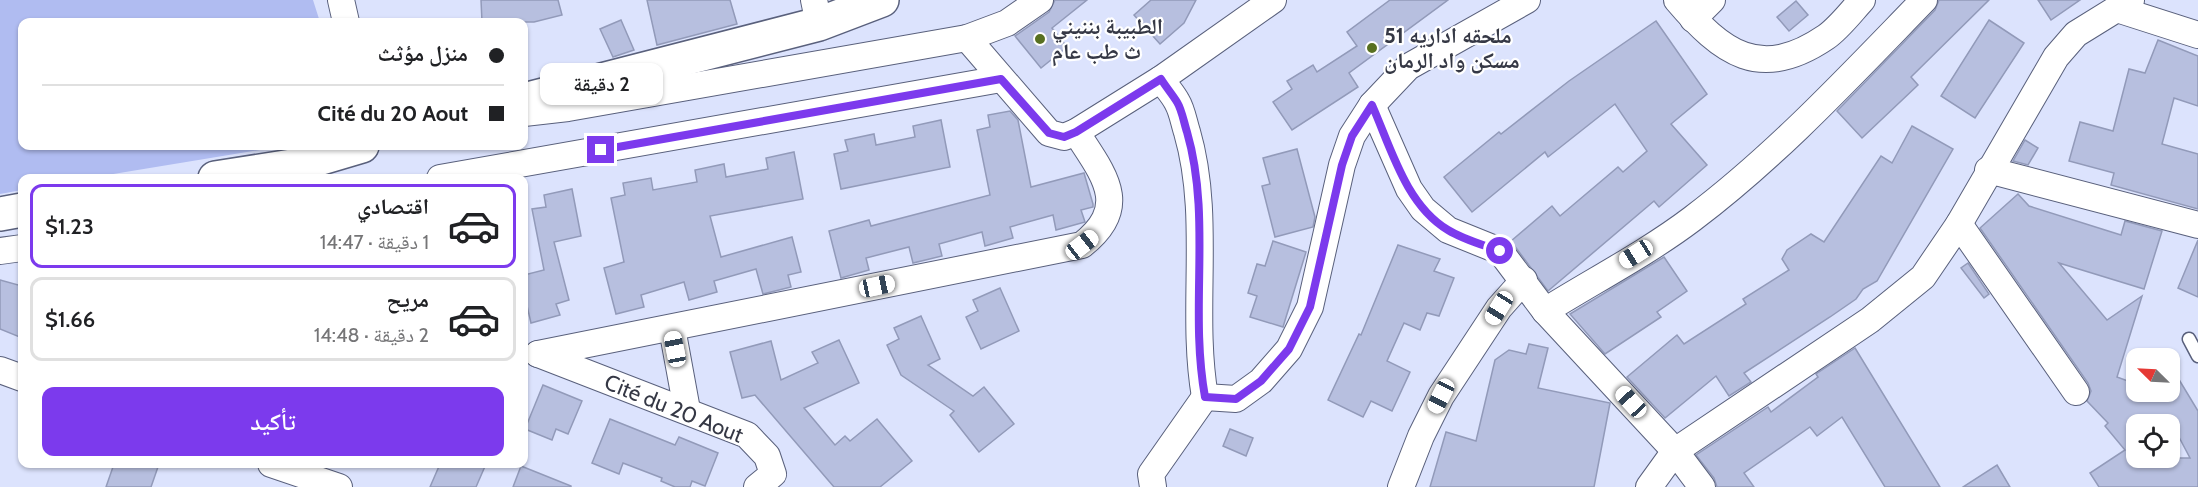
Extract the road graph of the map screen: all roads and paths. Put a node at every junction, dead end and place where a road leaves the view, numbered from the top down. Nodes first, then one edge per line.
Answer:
1 (882, 0) edge
2 (1041, 0) edge
3 (1273, 0) edge
4 (1527, 0) edge
5 (1712, 0) edge
6 (1862, 0) edge
7 (1924, 0) edge
8 (2124, 4) edge
9 (1685, 10) edge
10 (817, 12) edge
11 (2198, 35) edge
12 (967, 38) junction
13 (1001, 79) junction
14 (1161, 79) junction
15 (528, 99) edge
16 (1372, 105) junction
17 (528, 113) edge
18 (1076, 132) junction
19 (353, 150) edge
20 (1988, 170) junction
21 (302, 172) edge
22 (273, 174) edge
23 (463, 174) edge
24 (18, 211) edge
25 (0, 214) edge
26 (1959, 224) junction
27 (2198, 225) edge
28 (18, 249) edge
29 (0, 251) edge
30 (1524, 280) junction
31 (1545, 311) junction
32 (672, 328) junction
33 (2188, 339) dead end
34 (531, 351) edge
35 (2198, 356) edge
36 (0, 370) edge
37 (18, 377) edge
38 (2076, 392) dead end
39 (1205, 397) junction
40 (687, 410) junction
41 (1675, 451) junction
42 (283, 468) edge
43 (771, 483) edge
44 (339, 487) edge
45 (1154, 487) edge
46 (1401, 487) edge
47 (1649, 487) edge
48 (1702, 487) edge

1 - 10 street
2 - 12 street
3 - 14 street
4 - 16 street
5 - 9 street
6 - 9 street
7 - 31 street
8 - 11 street
8 - 20 street
10 - 15 street
12 - 13 street
12 - 17 street
13 - 18 street
13 - 23 street
14 - 18 street
14 - 39 street
16 - 30 street
16 - 39 street
18 - 32 street, Cité du 20 Aout
19 - 21 street
20 - 26 street
20 - 27 street
21 - 22 street
24 - 25 street
26 - 38 street
26 - 41 street
28 - 29 street
30 - 31 street
30 - 46 street
31 - 41 street
32 - 34 street, Cité du 20 Aout
32 - 40 street
33 - 35 lane
34 - 40 street, Cité du 20 Aout
36 - 37 street
39 - 45 street
40 - 43 street, Cité du 20 Aout
41 - 47 street
41 - 48 street
42 - 44 street

